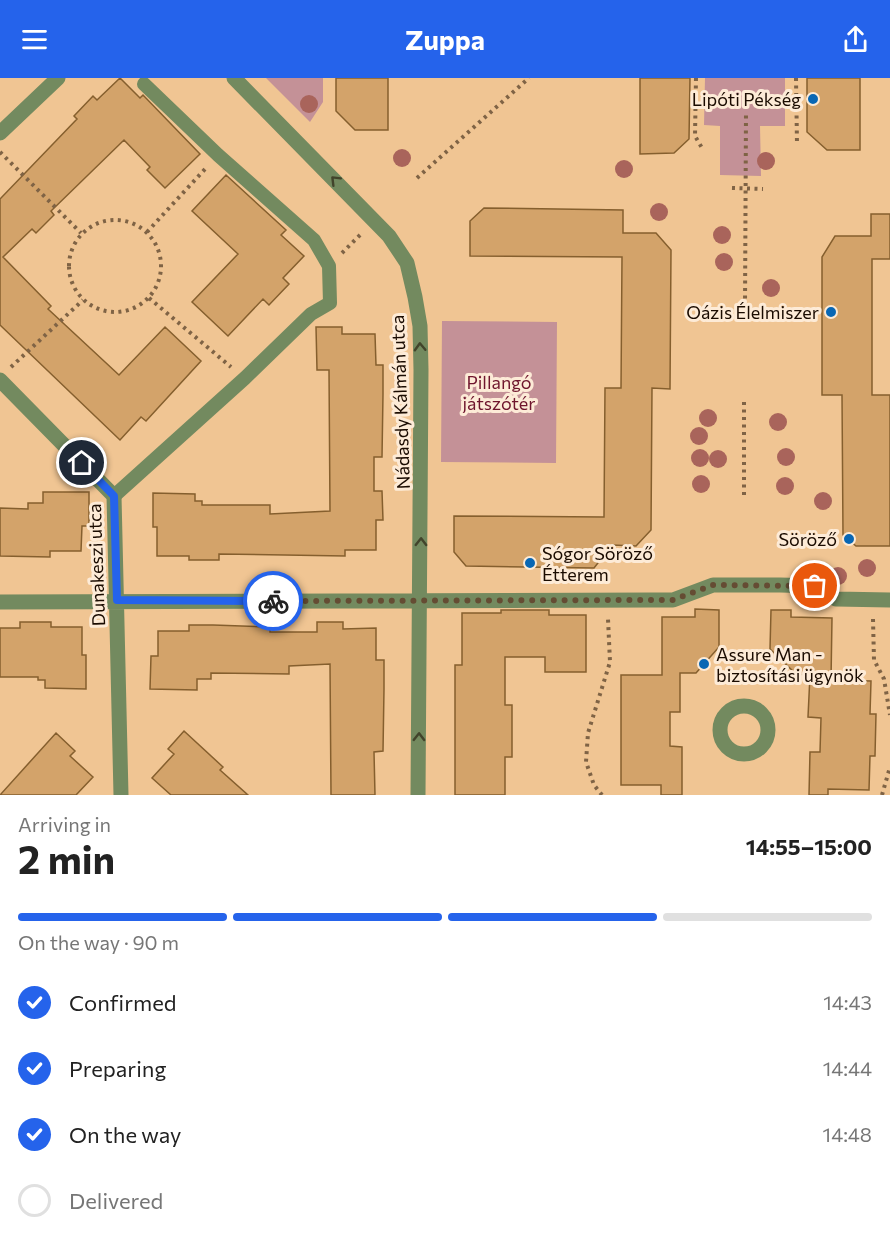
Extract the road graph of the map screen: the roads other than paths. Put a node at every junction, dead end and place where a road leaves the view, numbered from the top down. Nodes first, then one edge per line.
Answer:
1 (58, 78) edge
2 (234, 78) edge
3 (144, 84) dead end
4 (0, 133) edge
5 (4, 375) edge
6 (114, 496) junction
7 (117, 600) junction
8 (890, 600) edge
9 (0, 602) edge
10 (421, 602) junction
11 (121, 795) edge
12 (418, 795) edge

1 - 4 street
10 -> 2 street, Nádasdy Kálmán utca
3 - 6 lane
5 - 6 street, Dunakeszi utca
6 - 7 street, Dunakeszi utca
7 - 9 street
7 - 10 street
7 - 11 street, Dunakeszi utca
8 - 10 street
12 -> 10 street, Nádasdy Kálmán utca

